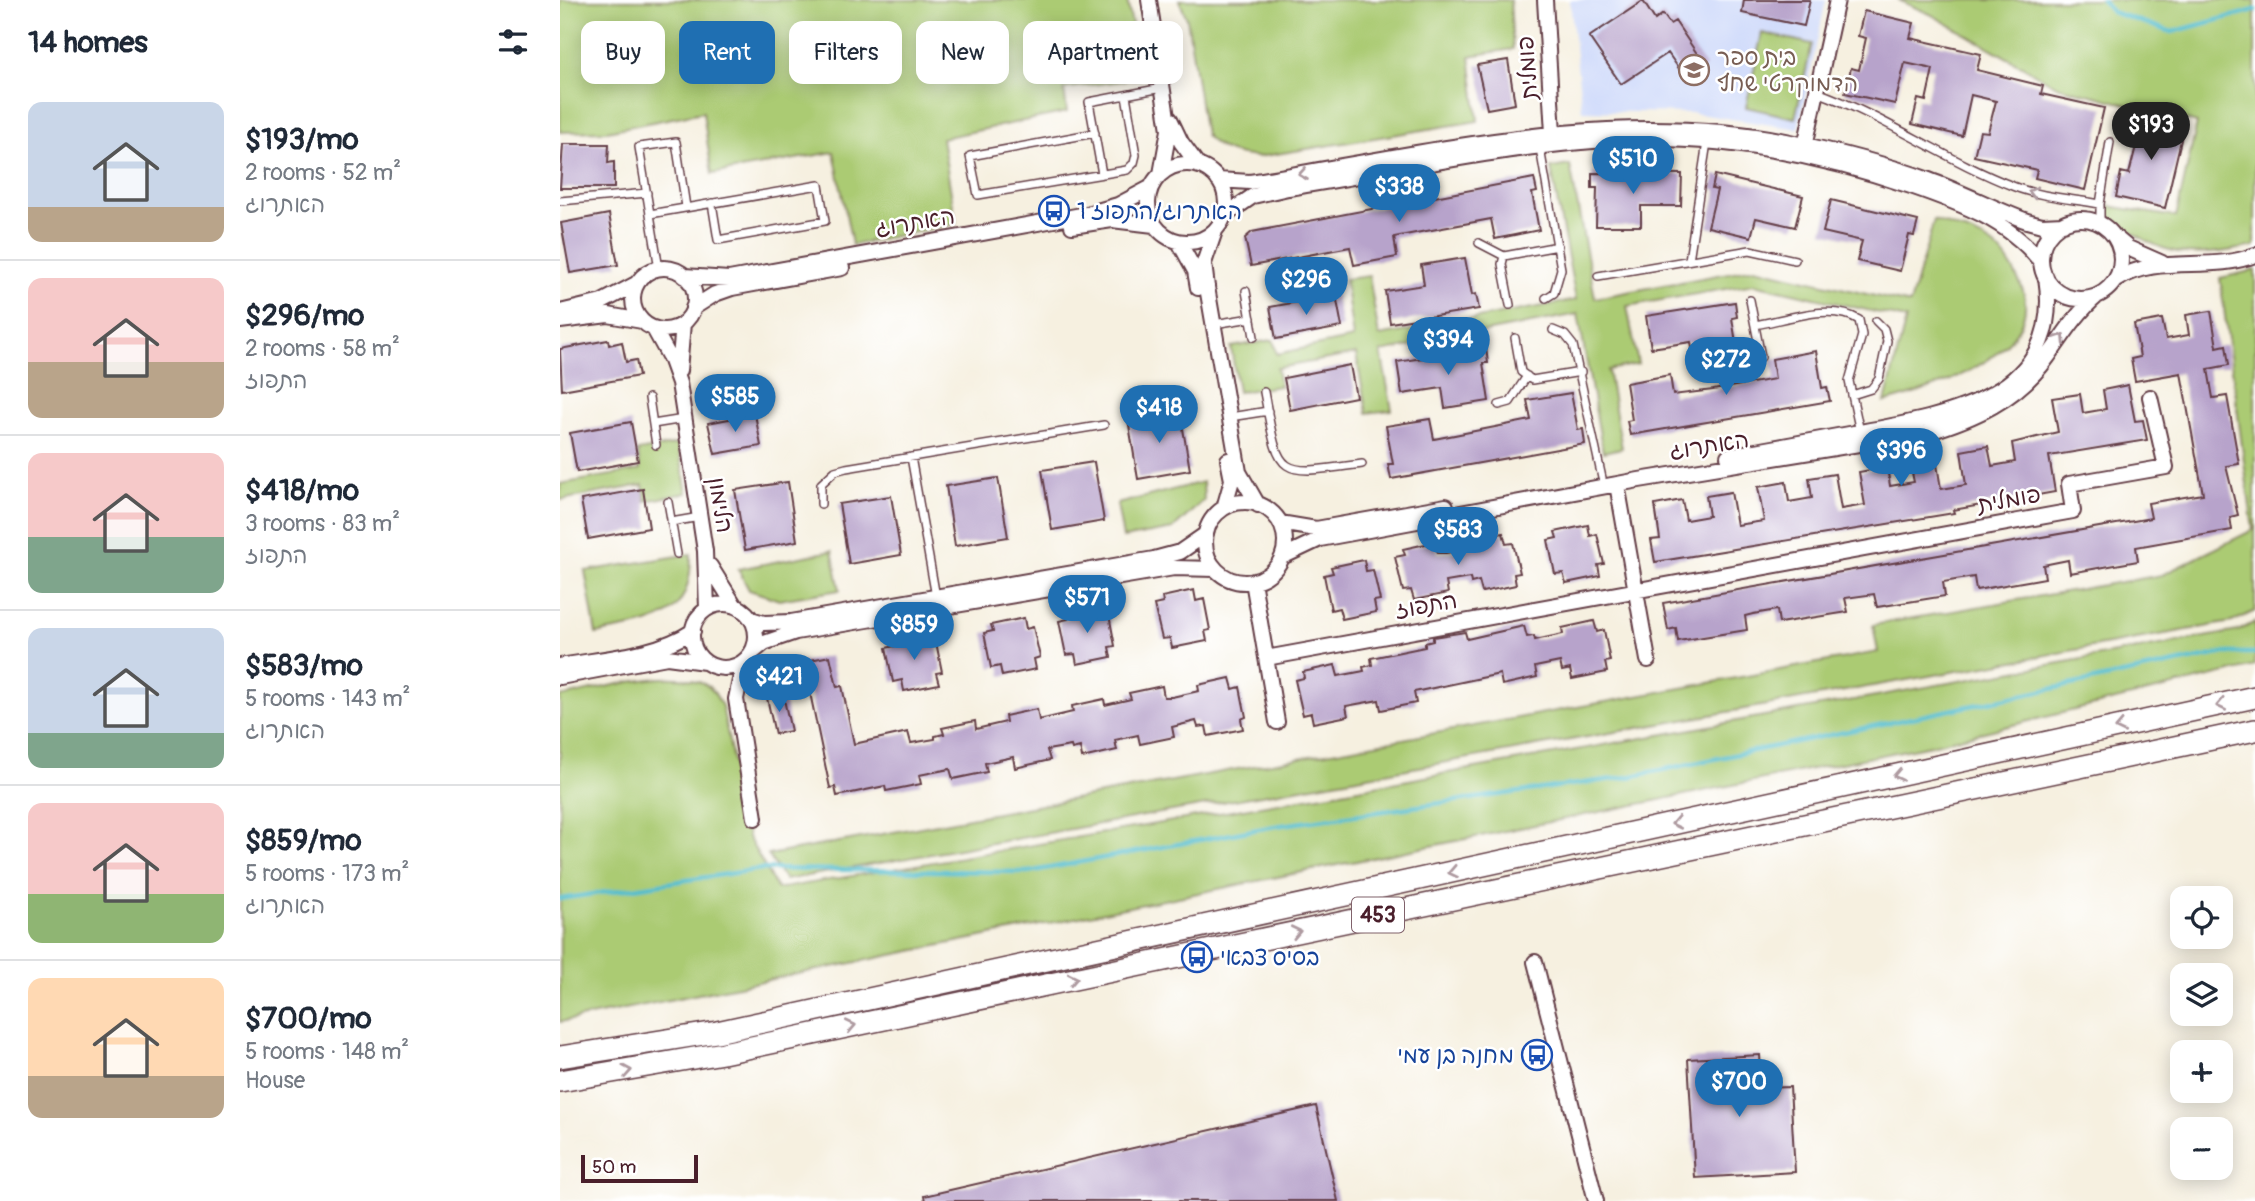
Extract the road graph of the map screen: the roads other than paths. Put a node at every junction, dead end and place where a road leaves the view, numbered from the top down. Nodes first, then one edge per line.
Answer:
1 (1149, 0) edge
2 (1545, 0) edge
3 (1837, 0) edge
4 (1163, 88) junction
5 (1817, 93) junction
6 (1126, 95) junction
7 (1167, 112) junction
8 (1553, 133) junction
9 (1095, 134) junction
10 (1707, 142) junction
11 (2110, 142) dead end
12 (1805, 146) junction
13 (1539, 148) junction
14 (1198, 165) junction
15 (1102, 174) junction
16 (1161, 174) junction
17 (1218, 180) junction
18 (1150, 188) junction
19 (647, 193) junction
20 (560, 201) edge
21 (712, 203) junction
22 (2100, 204) junction
23 (687, 207) junction
24 (650, 214) junction
25 (1224, 216) junction
26 (2063, 224) junction
27 (2100, 224) junction
28 (1154, 225) junction
29 (1215, 231) junction
30 (2115, 237) junction
31 (1179, 242) junction
32 (1479, 243) dead end
33 (1558, 246) junction
34 (2255, 255) edge
35 (1504, 256) junction
36 (1689, 260) junction
37 (1795, 260) dead end
38 (2041, 262) junction
39 (2167, 265) junction
40 (659, 269) junction
41 (684, 276) junction
42 (1598, 276) dead end
43 (2046, 277) junction
44 (2116, 280) junction
45 (636, 285) junction
46 (1246, 290) dead end
47 (2097, 296) junction
48 (1546, 298) dead end
49 (1750, 300) dead end
50 (1510, 305) dead end
51 (693, 308) junction
52 (560, 312) edge
53 (1251, 317) junction
54 (560, 321) edge
55 (1877, 321) dead end
56 (683, 323) junction
57 (1213, 324) junction
58 (648, 325) junction
59 (1755, 325) junction
60 (1553, 330) dead end
61 (1254, 337) dead end
62 (1515, 338) dead end
63 (1761, 356) dead end
64 (1581, 372) junction
65 (1527, 376) junction
66 (679, 383) junction
67 (1265, 392) dead end
68 (1852, 395) junction
69 (2150, 397) dead end
70 (649, 398) dead end
71 (1499, 405) dead end
72 (1268, 411) junction
73 (1229, 417) junction
74 (684, 419) junction
75 (653, 424) junction
76 (1104, 425) dead end
77 (1860, 432) junction
78 (656, 445) dead end
79 (911, 457) junction
80 (1362, 464) dead end
81 (1602, 478) junction
82 (1617, 484) junction
83 (668, 502) dead end
84 (821, 504) dead end
85 (1258, 505) junction
86 (1224, 508) junction
87 (700, 517) junction
88 (671, 522) junction
89 (1280, 523) junction
90 (1206, 534) junction
91 (705, 551) junction
92 (677, 554) dead end
93 (1282, 557) junction
94 (1215, 569) junction
95 (1253, 581) junction
96 (1636, 590) junction
97 (936, 597) junction
98 (735, 606) junction
99 (707, 609) junction
100 (751, 618) junction
101 (692, 631) junction
102 (749, 656) junction
103 (1266, 658) junction
104 (1648, 660) dead end
105 (709, 664) junction
106 (560, 666) edge
107 (560, 677) edge
108 (2255, 697) edge
109 (736, 699) junction
110 (1277, 722) dead end
111 (2255, 730) edge
112 (755, 818) dead end
113 (1535, 962) dead end
114 (560, 1056) edge
115 (560, 1081) edge
116 (1596, 1201) edge

1 - 4 street
2 - 8 street, פומלית
3 - 5 street
4 - 6 lane
4 - 7 street
5 - 12 street
22 -> 5 lane
6 - 9 lane
6 - 15 lane
7 - 14 street
7 - 16 street
8 - 12 street
8 -> 17 street
9 - 15 lane
9 - 15 lane
10 - 13 street
10 - 36 lane
10 - 38 street
11 - 22 lane
12 - 26 street
13 - 25 street
13 - 33 lane
14 - 16 street
14 - 17 street
16 - 18 street
17 - 25 street
18 - 28 street
18 - 41 street, האתרוג
19 - 20 lane
19 - 23 lane
19 - 24 lane
21 - 21 lane
21 - 23 lane
22 - 27 lane
23 - 24 lane
24 - 40 lane
25 - 29 street
26 - 27 street
26 - 38 street
27 - 30 street
28 - 31 street
28 - 51 street, האתרוג
29 - 31 street
29 - 57 street
30 - 39 street
30 - 44 street
31 - 86 street
32 - 35 lane
33 - 35 lane
33 - 48 lane
34 - 39 street
35 - 50 lane
36 - 37 lane
36 - 42 lane
38 - 43 street
39 - 44 street
40 - 41 street
40 - 45 street
41 - 51 street
43 - 47 street
43 - 77 street, האתרוג
44 - 47 street
45 - 52 street
45 - 58 street
46 - 53 lane
82 -> 47 street, האתרוג
49 - 59 lane
51 - 56 street
53 - 57 lane
53 - 61 lane
54 - 58 street
55 - 68 lane
56 - 58 street
56 - 66 street, הלימון
57 - 73 street
58 - 66 street, הלימון
59 - 63 lane
59 - 68 lane
60 - 64 lane
62 - 65 lane
64 - 65 lane
64 - 81 lane
65 - 71 lane
66 - 74 street, הלימון
67 - 72 lane
68 - 77 lane
69 - 96 street, פומלית
70 - 75 lane
72 - 73 lane
72 - 80 lane
73 - 85 street
74 - 75 lane
74 - 87 street, הלימון
75 - 78 lane
76 - 79 lane
77 - 81 street, האתרוג
79 - 84 lane
79 - 97 lane
81 - 89 street, האתרוג
82 - 93 street, האתרוג
82 - 96 street
83 - 88 lane
85 - 86 street
85 - 89 street
86 - 90 street
87 - 88 lane
87 - 91 street, הלימון
88 - 92 lane
89 - 93 street
90 - 94 street
90 - 97 street
91 - 98 street, הלימון
91 - 99 street, הלימון
93 - 95 street
94 - 95 street
94 - 102 street
95 - 103 street
96 - 103 street, התפוז
96 - 104 street
97 - 100 street
98 - 99 street
98 - 100 street
99 - 101 street
100 - 102 street
101 - 105 street
101 - 106 street
102 - 105 street
102 - 109 street
103 - 110 street
105 - 107 street
105 - 109 street
108 -> 114 main road, 453
109 - 112 street
115 -> 111 main road, 453
113 - 116 street

